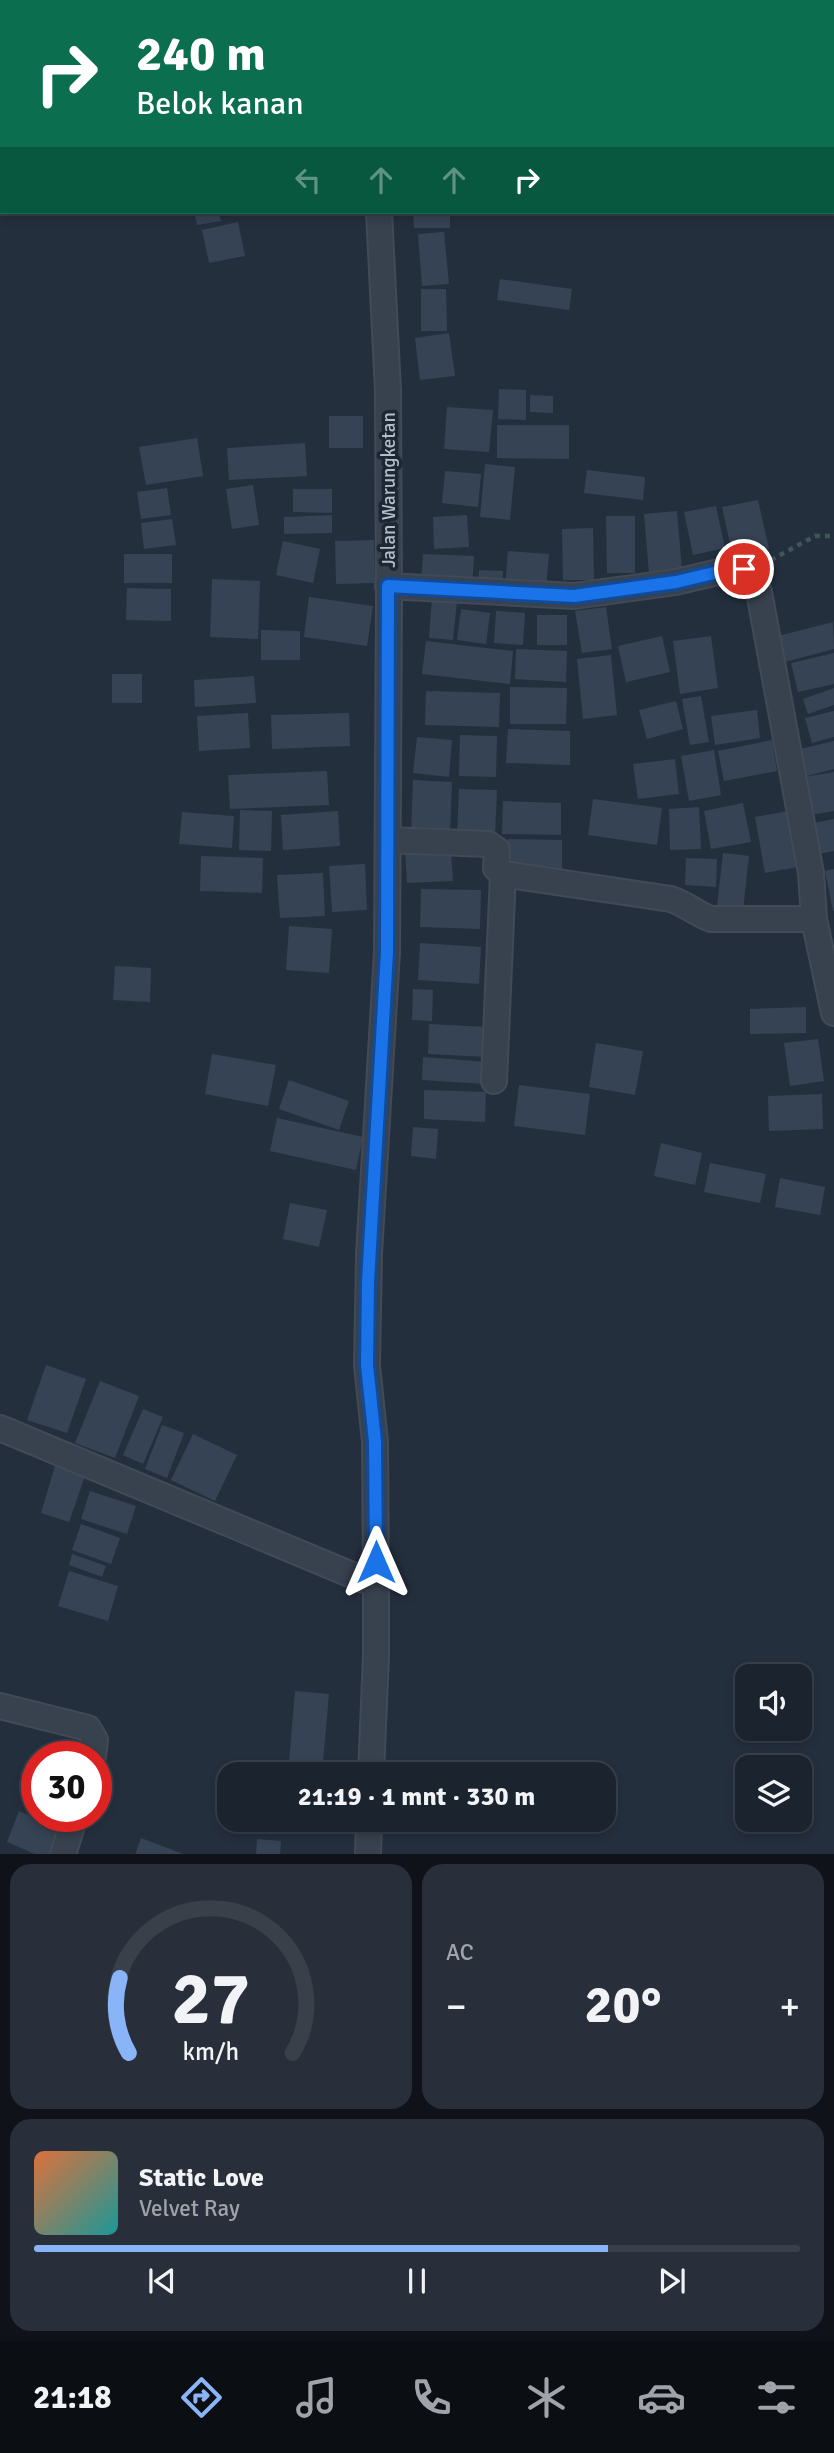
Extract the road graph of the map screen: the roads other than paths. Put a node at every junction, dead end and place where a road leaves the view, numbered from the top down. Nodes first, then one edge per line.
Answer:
1 (379, 214) edge
2 (388, 586) junction
3 (388, 841) junction
4 (503, 874) junction
5 (814, 919) junction
6 (834, 1013) edge
7 (494, 1081) dead end
8 (0, 1428) edge
9 (376, 1586) junction
10 (0, 1706) edge
11 (95, 1741) edge
12 (372, 1762) edge
13 (70, 1832) edge
14 (369, 1832) edge
15 (63, 1854) edge
16 (368, 1854) edge

1 - 2 street, Jalan Warungketan
2 - 3 street, Jalan Warungketan
2 - 5 street
3 - 4 street
3 - 9 street, Jalan Warungketan
4 - 5 street
4 - 7 street
5 - 6 street
8 - 9 street
9 - 12 street, Jalan Warungketan
10 - 11 street
13 - 15 street
14 - 16 street

